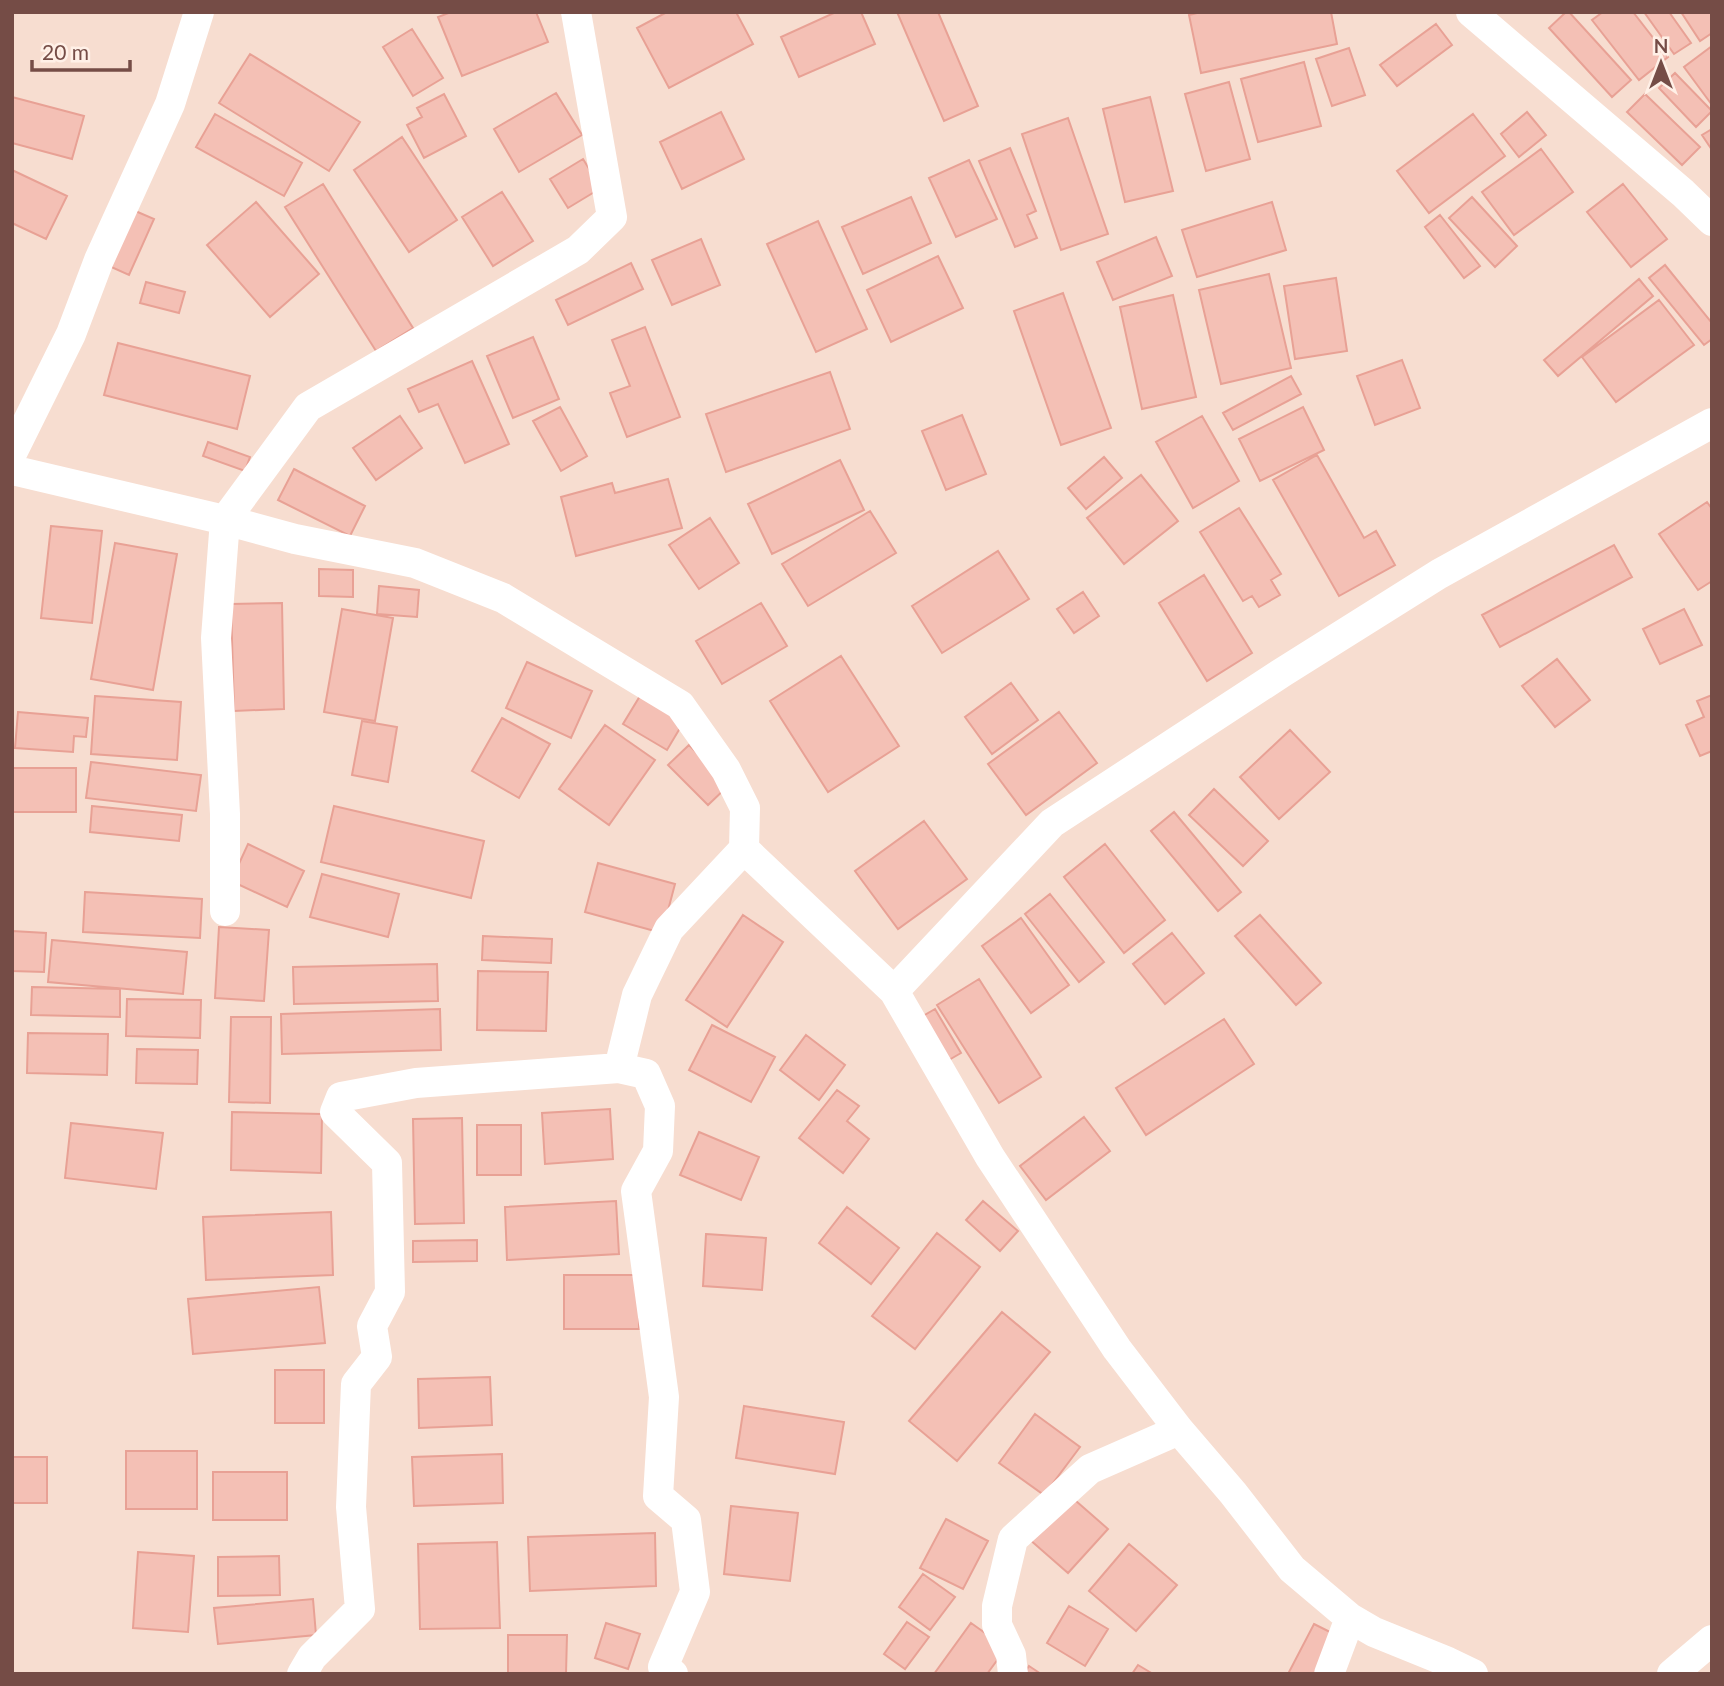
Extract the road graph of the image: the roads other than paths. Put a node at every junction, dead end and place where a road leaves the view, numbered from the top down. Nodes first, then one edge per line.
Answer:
1 (199, 12) edge
2 (576, 12) edge
3 (1471, 12) edge
4 (1712, 221) edge
5 (1712, 423) edge
6 (12, 453) edge
7 (12, 470) edge
8 (225, 520) junction
9 (744, 849) junction
10 (225, 911) dead end
11 (894, 991) junction
12 (619, 1068) junction
13 (1179, 1430) junction
14 (1350, 1618) junction
15 (1712, 1640) edge
16 (668, 1670) edge
17 (302, 1674) edge
18 (694, 1674) edge
19 (1013, 1674) edge
20 (1329, 1674) edge
21 (1473, 1674) edge
22 (1672, 1674) edge

1 - 6 street
2 - 8 street
3 - 4 street
5 - 11 street
7 - 8 street
8 - 9 street
8 - 10 street
9 - 11 street
9 - 12 street
11 - 13 street
12 - 16 street
12 - 17 street
13 - 14 street
13 - 19 street
14 - 20 street
14 - 21 street
15 - 22 street
16 - 18 street

